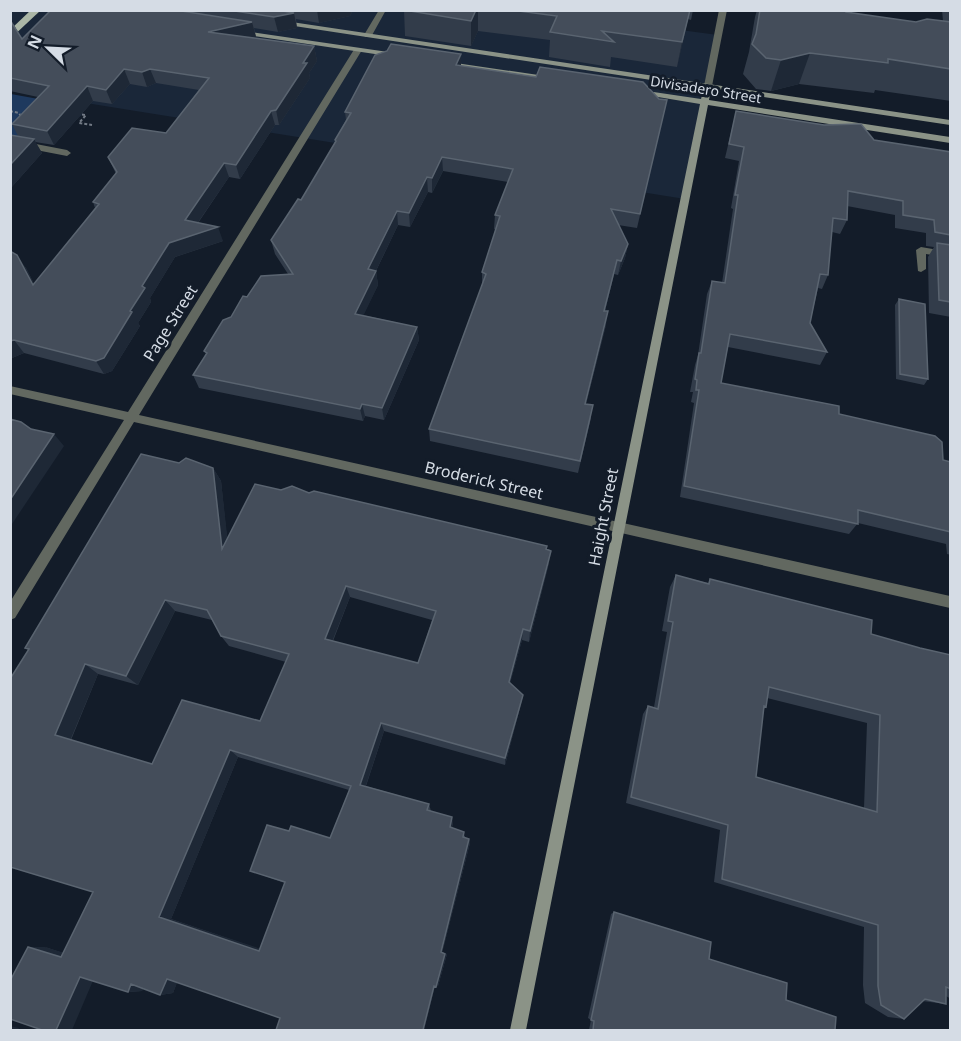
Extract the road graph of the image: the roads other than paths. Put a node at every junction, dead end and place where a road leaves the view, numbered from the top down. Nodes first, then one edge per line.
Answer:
1 (37, 10) edge
2 (383, 10) edge
3 (723, 10) edge
4 (270, 21) edge
5 (236, 31) edge
6 (368, 35) junction
7 (10, 36) edge
8 (358, 50) junction
9 (409, 57) edge
10 (433, 61) edge
11 (563, 81) edge
12 (708, 86) junction
13 (634, 92) edge
14 (705, 102) junction
15 (951, 122) edge
16 (951, 140) edge
17 (10, 142) edge
18 (67, 153) dead end
19 (951, 255) edge
20 (921, 269) dead end
21 (10, 390) edge
22 (132, 417) junction
23 (619, 527) junction
24 (951, 602) edge
25 (10, 614) edge
26 (518, 1030) edge

1 - 7 main road
2 - 6 street
3 - 12 street, Haight Street
4 - 6 main road, Divisadero Street
5 - 8 main road
6 - 12 main road, Divisadero Street
8 - 9 main road
8 - 22 street, Page Street
10 - 11 main road
12 - 14 main road, Haight Street
12 - 15 main road, Divisadero Street
13 - 14 main road, Divisadero Street
14 - 16 main road, Divisadero Street
14 - 23 main road, Haight Street
17 - 18 street
19 - 20 street
21 - 22 street, Broderick Street
22 - 23 street, Broderick Street
22 - 25 street, Page Street
23 - 24 street, Broderick Street
23 - 26 main road, Haight Street

